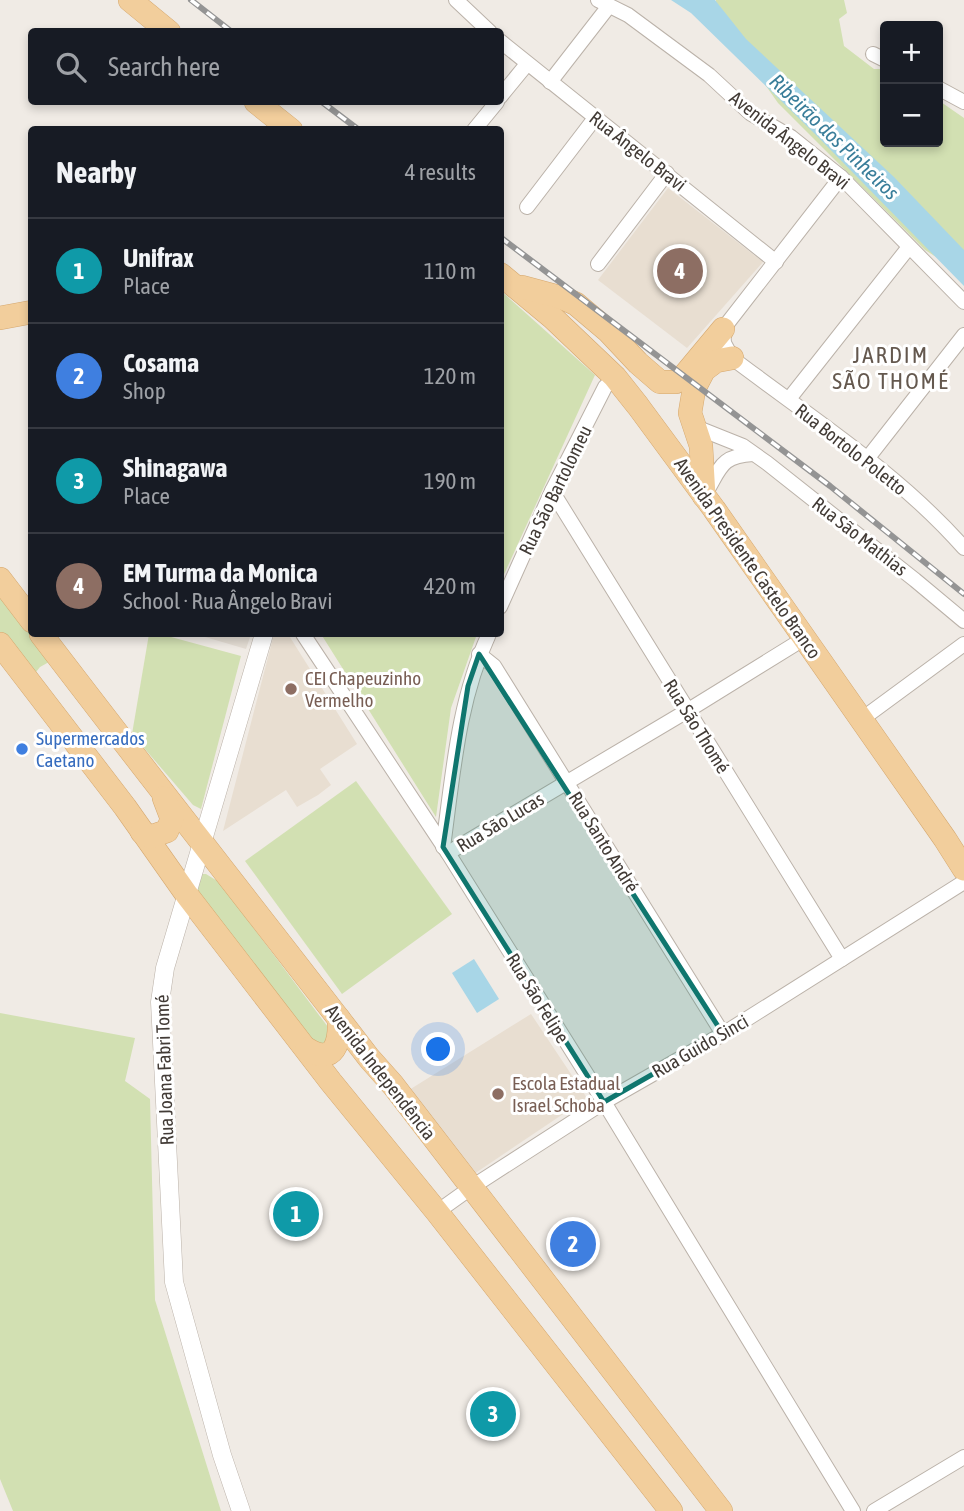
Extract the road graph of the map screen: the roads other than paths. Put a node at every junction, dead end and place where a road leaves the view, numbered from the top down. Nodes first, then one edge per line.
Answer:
1 (131, 0) edge
2 (456, 0) edge
3 (604, 3) edge
4 (164, 28) edge
5 (486, 28) edge
6 (504, 44) edge
7 (527, 64) junction
8 (551, 82) junction
9 (943, 91) edge
10 (504, 92) edge
11 (964, 102) edge
12 (260, 105) edge
13 (495, 105) edge
14 (596, 117) junction
15 (286, 126) edge
16 (477, 126) edge
17 (667, 173) junction
18 (841, 177) junction
19 (527, 207) dead end
20 (909, 247) junction
21 (776, 262) junction
22 (598, 264) dead end
23 (506, 279) edge
24 (964, 302) edge
25 (28, 313) edge
26 (0, 318) edge
27 (723, 329) junction
28 (964, 335) edge
29 (732, 358) junction
30 (615, 377) junction
31 (789, 399) junction
32 (693, 426) junction
33 (753, 454) junction
34 (867, 459) junction
35 (552, 491) junction
36 (704, 496) junction
37 (964, 548) edge
38 (0, 579) edge
39 (504, 598) edge
40 (28, 616) edge
41 (964, 621) edge
42 (43, 637) edge
43 (263, 637) edge
44 (305, 637) edge
45 (487, 637) edge
46 (805, 638) junction
47 (0, 644) edge
48 (964, 644) edge
49 (479, 654) junction
50 (34, 687) junction
51 (95, 705) junction
52 (687, 711) junction
53 (862, 719) junction
54 (567, 781) junction
55 (160, 790) junction
56 (142, 832) junction
57 (203, 842) junction
58 (445, 850) junction
59 (964, 869) edge
60 (964, 882) edge
61 (187, 895) junction
62 (842, 960) junction
63 (339, 1019) junction
64 (723, 1034) junction
65 (307, 1049) junction
66 (369, 1058) junction
67 (331, 1082) junction
68 (604, 1102) junction
69 (472, 1187) junction
70 (437, 1212) junction
71 (964, 1457) edge
72 (241, 1511) edge
73 (671, 1511) edge
74 (721, 1511) edge
75 (853, 1511) edge
76 (874, 1511) edge

1 - 4 main road
2 - 5 street
3 - 8 street
3 - 18 street, Avenida Ângelo Bravi
6 - 7 street, Rua Ângelo Bravi
7 - 8 street, Rua Ângelo Bravi
7 - 10 street
8 - 14 street, Rua Ângelo Bravi
9 - 11 street
12 - 15 main road
13 - 16 street
14 - 17 street, Rua Ângelo Bravi
14 - 19 street
17 - 21 street, Rua Ângelo Bravi
17 - 22 street
18 - 20 street, Avenida Ângelo Bravi
18 - 21 street
20 - 24 street, Avenida Ângelo Bravi
20 - 31 street
21 - 27 street
23 - 27 main road
23 - 30 main road, Avenida Presidente Castelo Branco
25 - 26 main road
27 - 29 street
28 - 34 street
29 - 31 street, Rua Bortolo Poletto
29 - 32 main road
30 - 35 street, Rua São Bartolomeu
30 - 36 main road, Avenida Presidente Castelo Branco
31 - 34 street, Rua Bortolo Poletto
32 - 33 street, Rua São Mathias
32 - 36 main road
33 - 36 street
33 - 41 street, Rua São Mathias
34 - 37 street, Rua Bortolo Poletto
35 - 39 street, Rua São Bartolomeu
35 - 52 street, Rua São Thomé
36 - 46 main road, Avenida Presidente Castelo Branco
38 - 40 main road
42 - 51 main road, Avenida Independência
43 - 57 street, Rua Joana Fabri Tomé
44 - 58 street, Rua São Felipe
45 - 49 street
46 - 52 street, Rua São Lucas
46 - 53 main road, Avenida Presidente Castelo Branco
47 - 50 main road
48 - 53 street
49 - 54 street, Rua Santo André
49 - 58 street
50 - 51 main road
50 - 56 main road
51 - 55 main road, Avenida Independência
52 - 54 street, Rua São Lucas
52 - 62 street, Rua São Thomé
53 - 59 main road, Avenida Presidente Castelo Branco
54 - 58 street, Rua São Lucas
54 - 64 street, Rua Santo André
55 - 56 main road
55 - 57 main road, Avenida Independência
56 - 61 main road
57 - 61 street, Rua Joana Fabri Tomé
57 - 63 main road, Avenida Independência
58 - 68 street, Rua São Felipe
60 - 62 street, Rua Guido Sinci
61 - 65 main road
61 - 72 street, Rua Joana Fabri Tomé
62 - 64 street, Rua Guido Sinci
63 - 65 main road
63 - 66 main road, Avenida Independência
64 - 68 street, Rua Guido Sinci
65 - 67 main road
66 - 67 main road
66 - 69 main road, Avenida Independência
67 - 70 main road
68 - 69 street, Rua Guido Sinci
68 - 75 street, Rua São Felipe
69 - 70 street, Rua Guido Sinci
69 - 74 main road, Avenida Independência
70 - 73 main road
71 - 76 street

